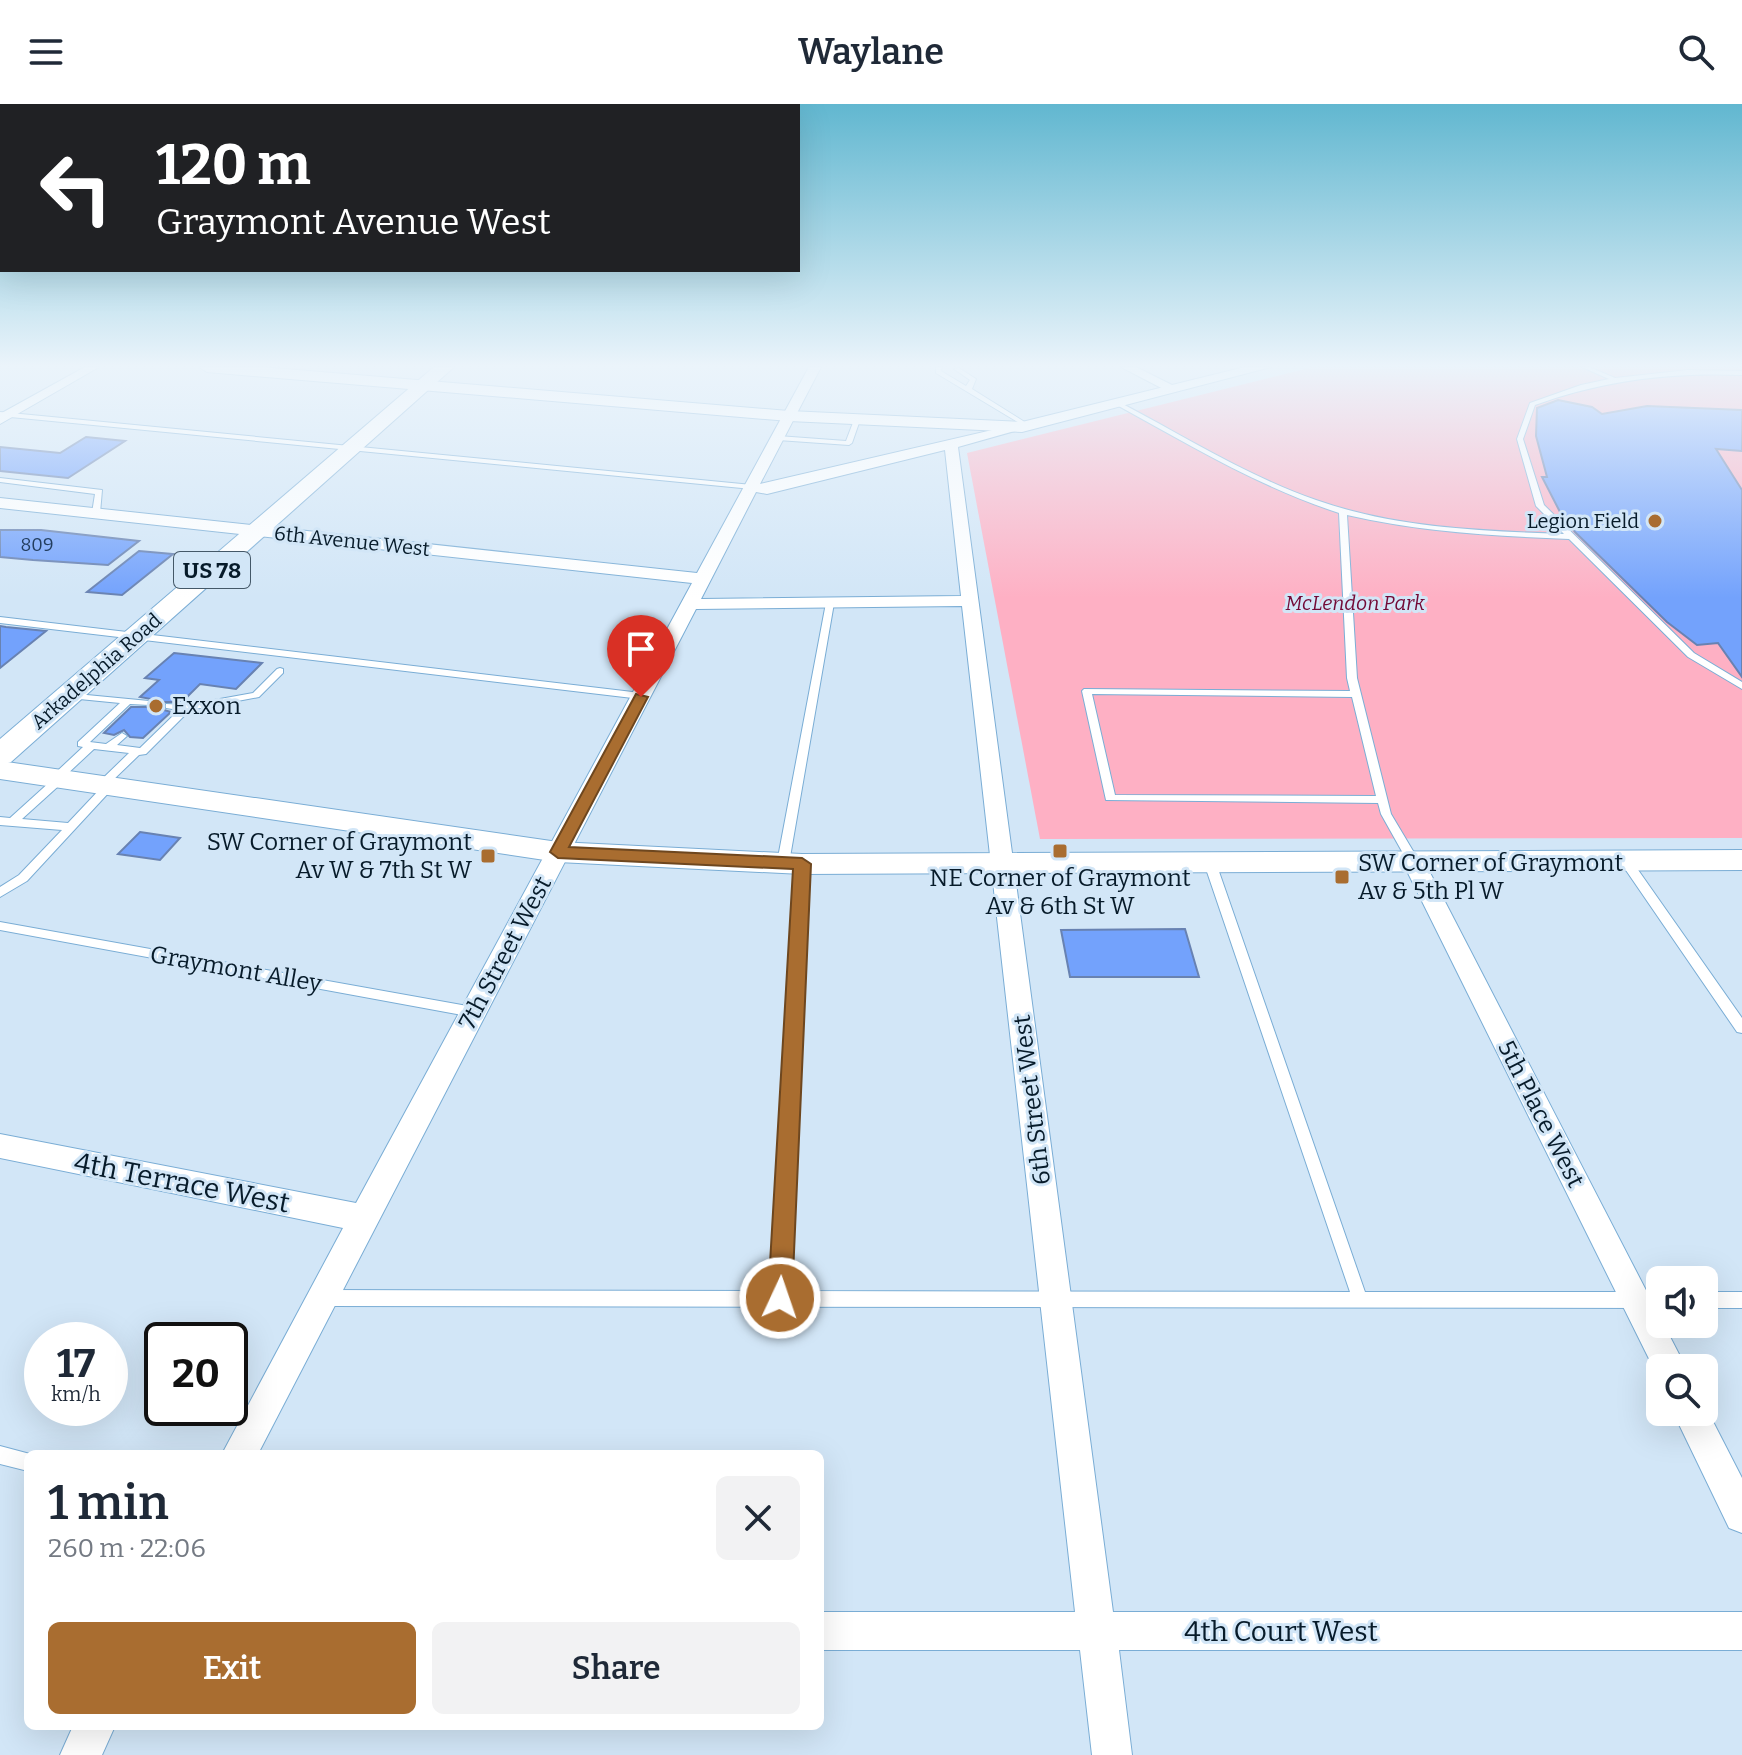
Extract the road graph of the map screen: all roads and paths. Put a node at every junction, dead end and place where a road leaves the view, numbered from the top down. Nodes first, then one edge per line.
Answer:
1 (307, 444) edge
2 (356, 444) edge
3 (775, 444) edge
4 (955, 444) edge
5 (1198, 444) edge
6 (1522, 444) edge
7 (951, 445) junction
8 (351, 448) junction
9 (0, 480) edge
10 (752, 487) junction
11 (0, 503) edge
12 (1343, 511) junction
13 (96, 513) junction
14 (256, 531) junction
15 (1572, 537) junction
16 (703, 579) junction
17 (970, 601) junction
18 (830, 603) junction
19 (691, 604) junction
20 (0, 620) edge
21 (135, 637) junction
22 (280, 671) dead end
23 (1742, 686) edge
24 (1356, 694) junction
25 (69, 695) junction
26 (641, 696) junction
27 (128, 701) junction
28 (146, 703) dead end
29 (169, 706) dead end
30 (187, 708) junction
31 (122, 736) dead end
32 (92, 745) junction
33 (109, 747) junction
34 (137, 751) junction
35 (0, 755) edge
36 (0, 770) edge
37 (58, 778) junction
38 (106, 785) junction
39 (1383, 800) junction
40 (6, 821) edge
41 (71, 827) junction
42 (558, 852) junction
43 (1625, 860) junction
44 (1742, 860) edge
45 (1413, 861) junction
46 (1210, 863) junction
47 (793, 864) junction
48 (1004, 865) junction
49 (3, 893) edge
50 (0, 926) edge
51 (473, 1012) junction
52 (1742, 1028) edge
53 (0, 1146) edge
54 (363, 1218) junction
55 (322, 1298) junction
56 (780, 1298) junction
57 (1646, 1298) edge
58 (1057, 1299) junction
59 (1360, 1299) junction
60 (1646, 1300) edge
61 (1718, 1300) edge
62 (1742, 1300) edge
63 (1697, 1426) edge
64 (241, 1450) edge
65 (0, 1455) edge
66 (24, 1461) edge
67 (1742, 1515) edge
68 (824, 1631) edge
69 (1097, 1631) junction
70 (1742, 1631) edge
71 (93, 1730) edge
72 (80, 1755) edge
73 (1112, 1755) edge

1 - 8 lane
2 - 8 main road, Arkadelphia Road / US 78
3 - 10 street, 7th Street West
4 - 7 street
5 - 12 lane
6 - 15 lane
7 - 10 street
7 - 17 street, 6th Street West
8 - 10 lane
8 - 14 main road, Arkadelphia Road / US 78
9 - 13 lane
10 - 16 street, 7th Street West
11 - 13 street, 6th Avenue West
12 - 15 lane
12 - 24 lane
13 - 14 street, 6th Avenue West
14 - 16 street, 6th Avenue West
14 - 21 main road, Arkadelphia Road / US 78
15 - 23 lane
16 - 19 street, 7th Street West
17 - 18 street
17 - 48 street, 6th Street West
18 - 19 street
18 - 47 lane
19 - 26 street, 7th Street West
20 - 21 lane
21 - 25 main road, Arkadelphia Road / US 78
21 - 26 lane
22 - 30 lane
24 - 39 lane
24 - 39 lane
25 - 27 lane
25 - 35 main road, Arkadelphia Road / US 78
26 - 42 street, 7th Street West
27 - 28 lane
27 - 32 lane
29 - 30 lane
30 - 34 lane
31 - 33 lane
32 - 33 lane
32 - 37 lane
33 - 34 lane
34 - 38 lane
36 - 37 main road
37 - 38 main road
37 - 40 lane
38 - 41 lane
38 - 42 main road
39 - 45 lane
40 - 41 lane
41 - 49 lane
42 - 47 main road
42 - 51 street, 7th Street West
43 - 44 main road
43 - 45 main road
43 - 52 lane
45 - 46 main road
45 - 57 street, 5th Place West
46 - 48 main road
46 - 59 lane
47 - 48 main road
47 - 56 lane
48 - 58 street, 6th Street West
50 - 51 lane, Graymont Alley
51 - 54 street, 7th Street West
53 - 54 street, 4th Terrace West
54 - 55 street, 7th Street West
55 - 56 lane
55 - 64 street, 7th Street West
56 - 58 lane
58 - 59 lane
58 - 69 street, 6th Street West
59 - 60 lane
61 - 62 lane
63 - 67 street
65 - 66 lane
68 - 69 street, 4th Court West
69 - 70 street, 4th Court West
69 - 73 street, 6th Street West
71 - 72 street

